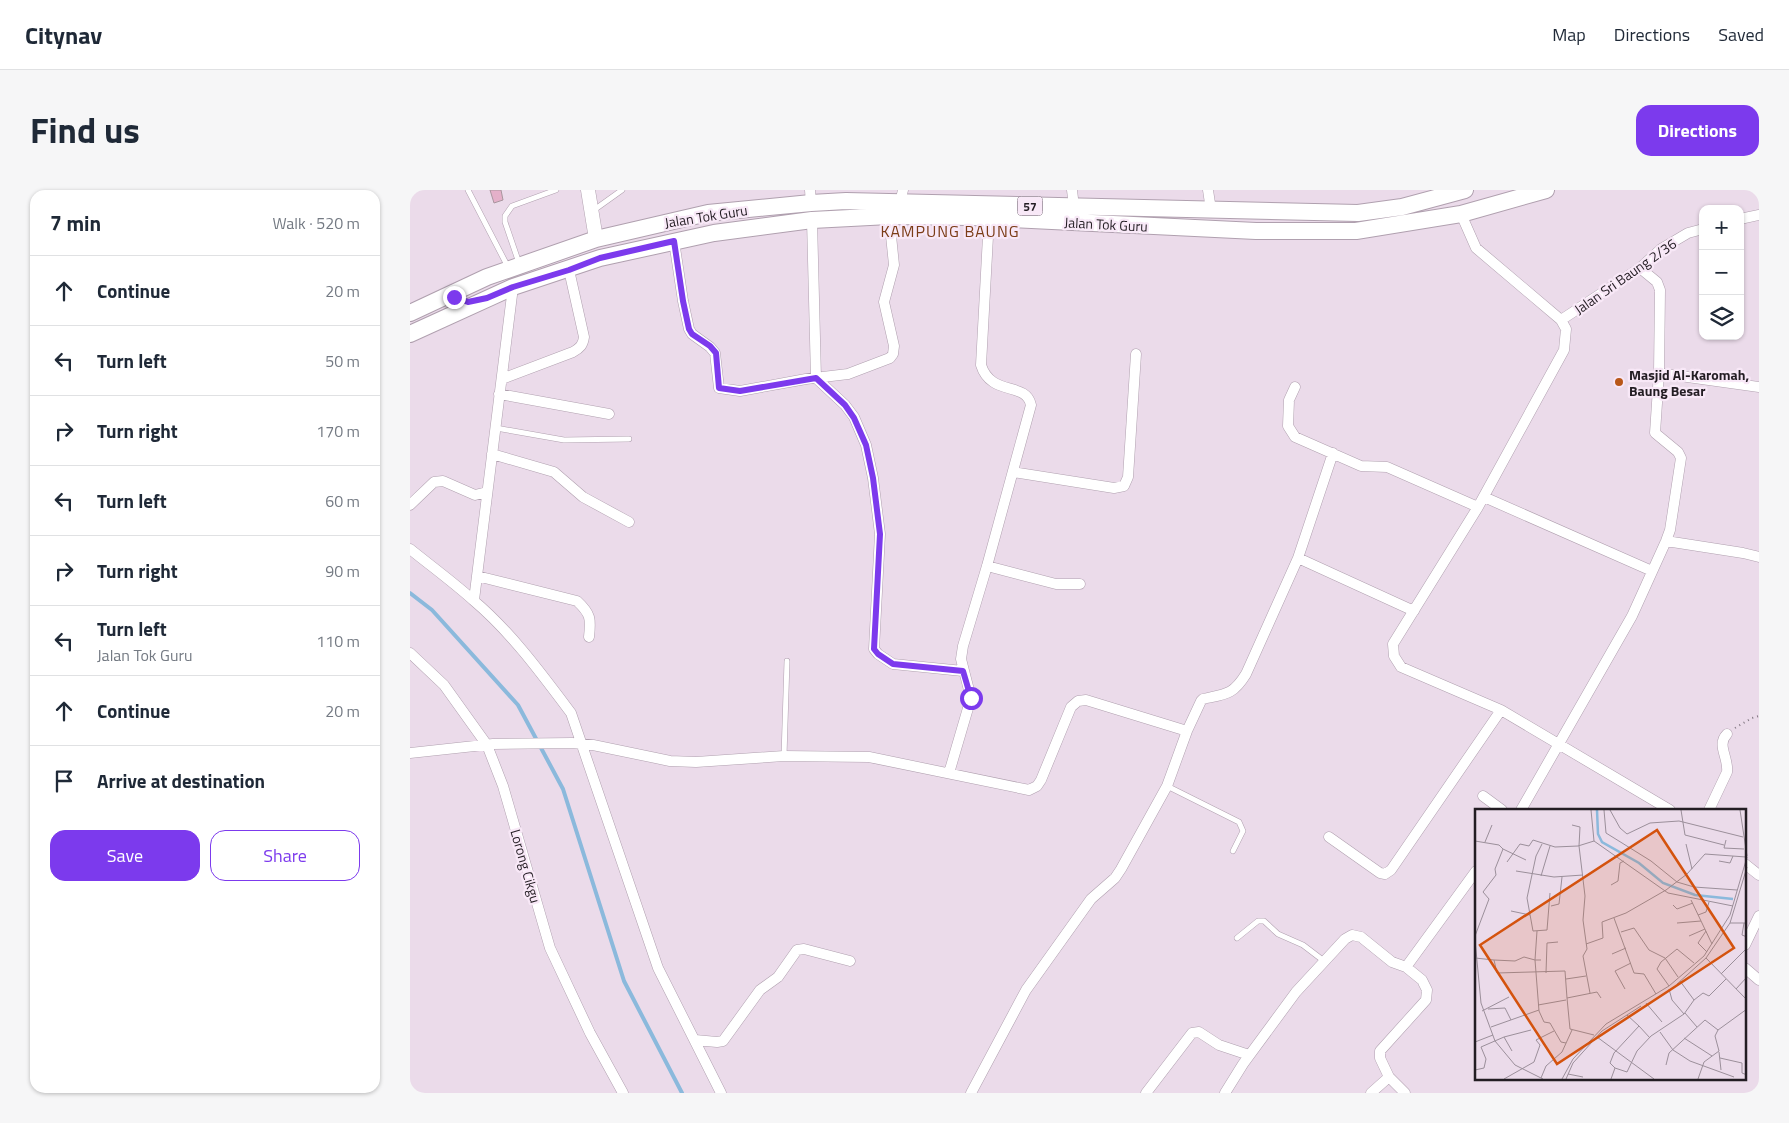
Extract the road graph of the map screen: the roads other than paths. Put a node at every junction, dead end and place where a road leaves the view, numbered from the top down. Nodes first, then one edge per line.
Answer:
1 (468, 190) edge
2 (556, 190) edge
3 (588, 190) edge
4 (622, 190) edge
5 (1072, 190) edge
6 (1208, 190) edge
7 (1546, 190) edge
8 (1455, 191) edge
9 (811, 196) edge
10 (902, 196) edge
11 (1074, 207) junction
12 (1211, 210) junction
13 (591, 212) junction
14 (1461, 214) junction
15 (1759, 215) edge
16 (889, 216) junction
17 (989, 218) junction
18 (1744, 218) edge
19 (812, 220) junction
20 (1699, 230) edge
21 (596, 238) junction
22 (674, 241) junction
23 (515, 267) junction
24 (1640, 268) junction
25 (569, 270) junction
26 (513, 287) junction
27 (452, 294) junction
28 (487, 298) junction
29 (410, 313) edge
30 (1561, 320) junction
31 (410, 334) edge
32 (1136, 354) dead end
33 (1659, 372) junction
34 (816, 378) junction
35 (502, 379) junction
36 (1295, 387) dead end
37 (1759, 387) edge
38 (499, 394) junction
39 (609, 414) dead end
40 (496, 428) junction
41 (629, 439) dead end
42 (1333, 453) junction
43 (492, 454) junction
44 (1013, 472) junction
45 (487, 492) junction
46 (1484, 497) junction
47 (410, 505) edge
48 (1478, 507) junction
49 (629, 522) dead end
50 (1666, 541) junction
51 (410, 549) edge
52 (1759, 557) edge
53 (1298, 558) junction
54 (987, 566) junction
55 (1652, 571) junction
56 (477, 576) junction
57 (1080, 584) dead end
58 (474, 600) junction
59 (1414, 611) junction
60 (588, 637) dead end
61 (410, 653) edge
62 (787, 661) dead end
63 (963, 671) junction
64 (1501, 710) junction
65 (1187, 731) junction
66 (1727, 734) road end
67 (576, 743) junction
68 (490, 744) junction
69 (1559, 745) junction
70 (410, 753) edge
71 (784, 756) junction
72 (949, 773) junction
73 (1167, 786) junction
74 (1483, 796) dead end
75 (1501, 809) edge
76 (1522, 809) edge
77 (1668, 809) edge
78 (1709, 809) edge
79 (1329, 837) dead end
80 (1233, 851) dead end
81 (1746, 865) edge
82 (1475, 872) edge
83 (1759, 875) edge
84 (1759, 916) edge
85 (1237, 938) dead end
86 (1746, 944) edge
87 (850, 961) dead end
88 (1324, 962) junction
89 (1406, 967) junction
90 (1746, 969) edge
91 (1759, 980) edge
92 (695, 1040) junction
93 (1249, 1055) junction
94 (1389, 1077) junction
95 (623, 1093) edge
96 (721, 1093) edge
97 (971, 1093) edge
98 (1146, 1093) edge
99 (1226, 1093) edge
100 (1371, 1093) edge
101 (1405, 1093) edge

1 - 23 lane
2 - 23 lane
3 - 13 street
4 - 13 lane
5 - 11 street
6 - 12 street
7 - 14 main road, Jalan Tok Guru / 57
8 - 12 main road, Jalan Tok Guru / 57
9 - 10 main road, Jalan Tok Guru / 57
9 - 21 main road, Jalan Tok Guru / 57
10 - 11 main road, Jalan Tok Guru / 57
11 - 12 main road, Jalan Tok Guru / 57
13 - 21 street
14 - 17 main road, Jalan Tok Guru / 57
14 - 30 street
15 - 18 street
16 - 17 main road, Jalan Tok Guru / 57
16 - 19 main road, Jalan Tok Guru / 57
16 - 34 street
17 - 44 street
19 - 22 main road, Jalan Tok Guru / 57
19 - 34 street
20 - 24 street, Jalan Sri Baung 2/36
21 - 23 main road, Jalan Tok Guru / 57
22 - 25 main road, Jalan Tok Guru / 57
22 - 34 street
23 - 27 main road, Jalan Tok Guru / 57
24 - 30 street, Jalan Sri Baung 2/36
24 - 33 street
25 - 26 main road, Jalan Tok Guru / 57
25 - 35 street
26 - 28 main road, Jalan Tok Guru / 57
26 - 35 street
27 - 28 main road
27 - 29 main road, Jalan Tok Guru / 57
28 - 31 main road, Jalan Tok Guru / 57
30 - 46 street
32 - 44 street
33 - 37 street
33 - 50 street
34 - 63 street
35 - 38 street
36 - 42 street
38 - 39 street
38 - 40 street
40 - 41 lane
40 - 43 street
42 - 48 street
42 - 53 street
43 - 45 street
43 - 49 street
44 - 54 street
45 - 47 street
45 - 56 street
46 - 48 street
46 - 55 street
48 - 59 street
50 - 52 street
50 - 55 street
51 - 58 street
53 - 59 street
53 - 65 street
54 - 57 street
54 - 63 street
55 - 69 street
56 - 58 street
56 - 60 street
58 - 67 street
59 - 64 street
61 - 68 street, Lorong Cikgu
62 - 71 lane
63 - 72 street
64 - 69 street
64 - 79 street
65 - 72 street
65 - 73 street
66 - 78 street
67 - 68 street
67 - 71 street
67 - 92 street
68 - 70 street
68 - 95 street, Lorong Cikgu
69 - 76 street
69 - 77 street
71 - 72 street
73 - 80 lane
73 - 97 street
74 - 75 street
81 - 83 street
82 - 89 street
84 - 86 street
85 - 88 lane
87 - 92 street
88 - 89 street
88 - 93 street
89 - 94 street
90 - 91 street
92 - 96 street
93 - 98 street
93 - 99 street
94 - 100 street
94 - 101 street

